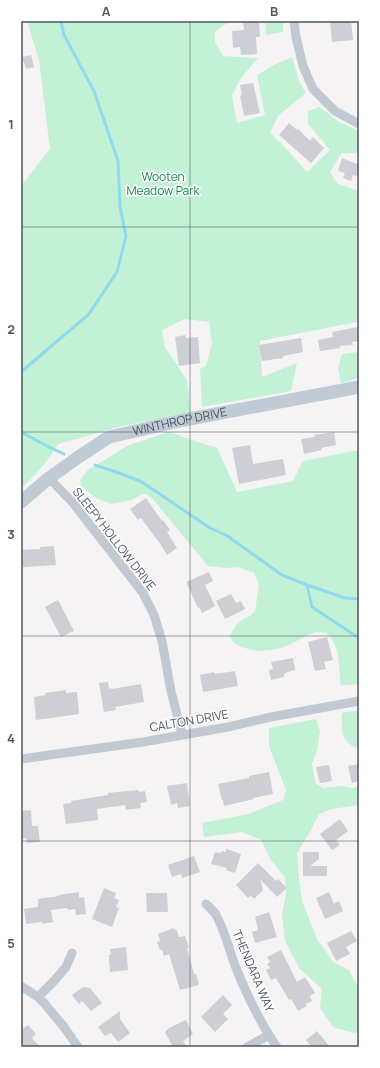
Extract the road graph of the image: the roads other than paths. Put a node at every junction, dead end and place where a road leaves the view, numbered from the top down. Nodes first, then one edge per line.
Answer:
1 (294, 21) edge
2 (359, 124) edge
3 (359, 387) edge
4 (49, 478) junction
5 (21, 502) edge
6 (359, 701) edge
7 (182, 734) junction
8 (21, 759) edge
9 (206, 904) dead end
10 (72, 952) dead end
11 (21, 986) edge
12 (38, 997) junction
13 (269, 1035) junction
14 (78, 1047) edge
15 (247, 1047) edge
16 (278, 1047) edge

1 - 2 street
3 - 4 street, WINTHROP DRIVE
4 - 5 street, WINTHROP DRIVE
4 - 7 street, SLEEPY HOLLOW DRIVE
6 - 7 street, CALTON DRIVE
7 - 8 street, CALTON DRIVE
9 - 13 street, THENDARA WAY
10 - 12 street
11 - 12 street
12 - 14 street
13 - 15 street
13 - 16 street, THENDARA WAY

